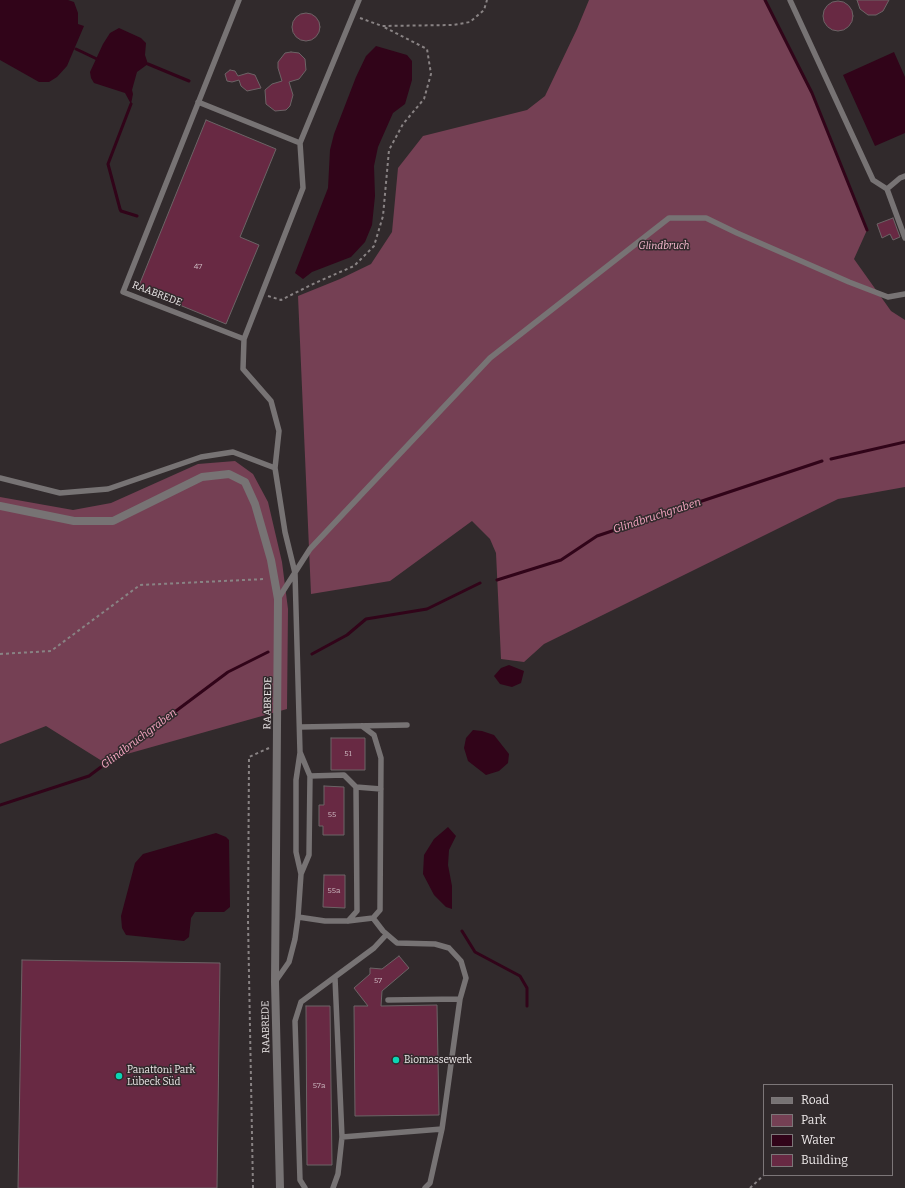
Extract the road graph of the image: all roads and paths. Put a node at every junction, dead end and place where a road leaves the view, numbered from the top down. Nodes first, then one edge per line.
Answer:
1 (239, 0) edge
2 (359, 0) edge
3 (487, 0) edge
4 (791, 0) edge
5 (353, 15) junction
6 (382, 26) junction
7 (198, 102) junction
8 (300, 144) junction
9 (905, 176) edge
10 (887, 190) junction
11 (905, 238) edge
12 (905, 294) edge
13 (261, 295) junction
14 (244, 339) junction
15 (275, 468) junction
16 (0, 478) edge
17 (0, 506) edge
18 (295, 573) junction
19 (275, 579) junction
20 (278, 599) junction
21 (0, 654) edge
22 (407, 725) dead end
23 (362, 726) junction
24 (300, 727) junction
25 (277, 745) junction
26 (300, 752) junction
27 (310, 776) junction
28 (356, 787) junction
29 (380, 789) junction
30 (301, 874) junction
31 (298, 917) junction
32 (373, 918) junction
33 (348, 921) junction
34 (386, 935) junction
35 (335, 978) junction
36 (275, 982) junction
37 (460, 999) junction
38 (388, 1000) dead end
39 (442, 1129) junction
40 (342, 1138) junction
41 (763, 1176) edge
42 (253, 1188) edge
43 (280, 1188) edge
44 (305, 1188) edge
45 (333, 1188) edge
46 (425, 1188) edge
47 (750, 1188) edge

1 - 7 lane, RAABREDE
2 - 5 lane
3 - 6 path
4 - 10 lane
5 - 6 path
5 - 8 lane
6 - 13 path
7 - 8 lane
7 - 14 lane, RAABREDE
8 - 13 lane
9 - 10 lane
10 - 11 lane
12 - 18 lane
13 - 14 lane
14 - 15 lane
15 - 16 lane
15 - 18 lane
17 - 19 street, RAABREDE
18 - 20 lane
18 - 24 lane
19 - 20 street, RAABREDE
19 - 21 path
20 - 25 street, RAABREDE
22 - 23 lane
23 - 24 lane
23 - 29 lane
24 - 26 lane
25 - 36 street, RAABREDE
25 - 42 path
26 - 27 lane
26 - 30 lane
27 - 28 lane
27 - 30 lane
28 - 29 lane
28 - 33 lane
29 - 32 lane
30 - 31 lane
31 - 33 lane
31 - 36 lane
32 - 33 lane
32 - 34 lane
34 - 35 lane
34 - 37 lane
35 - 40 lane
35 - 44 lane
36 - 43 street, RAABREDE
37 - 38 lane
37 - 39 lane
39 - 40 lane
39 - 46 lane
40 - 45 lane
41 - 47 path

